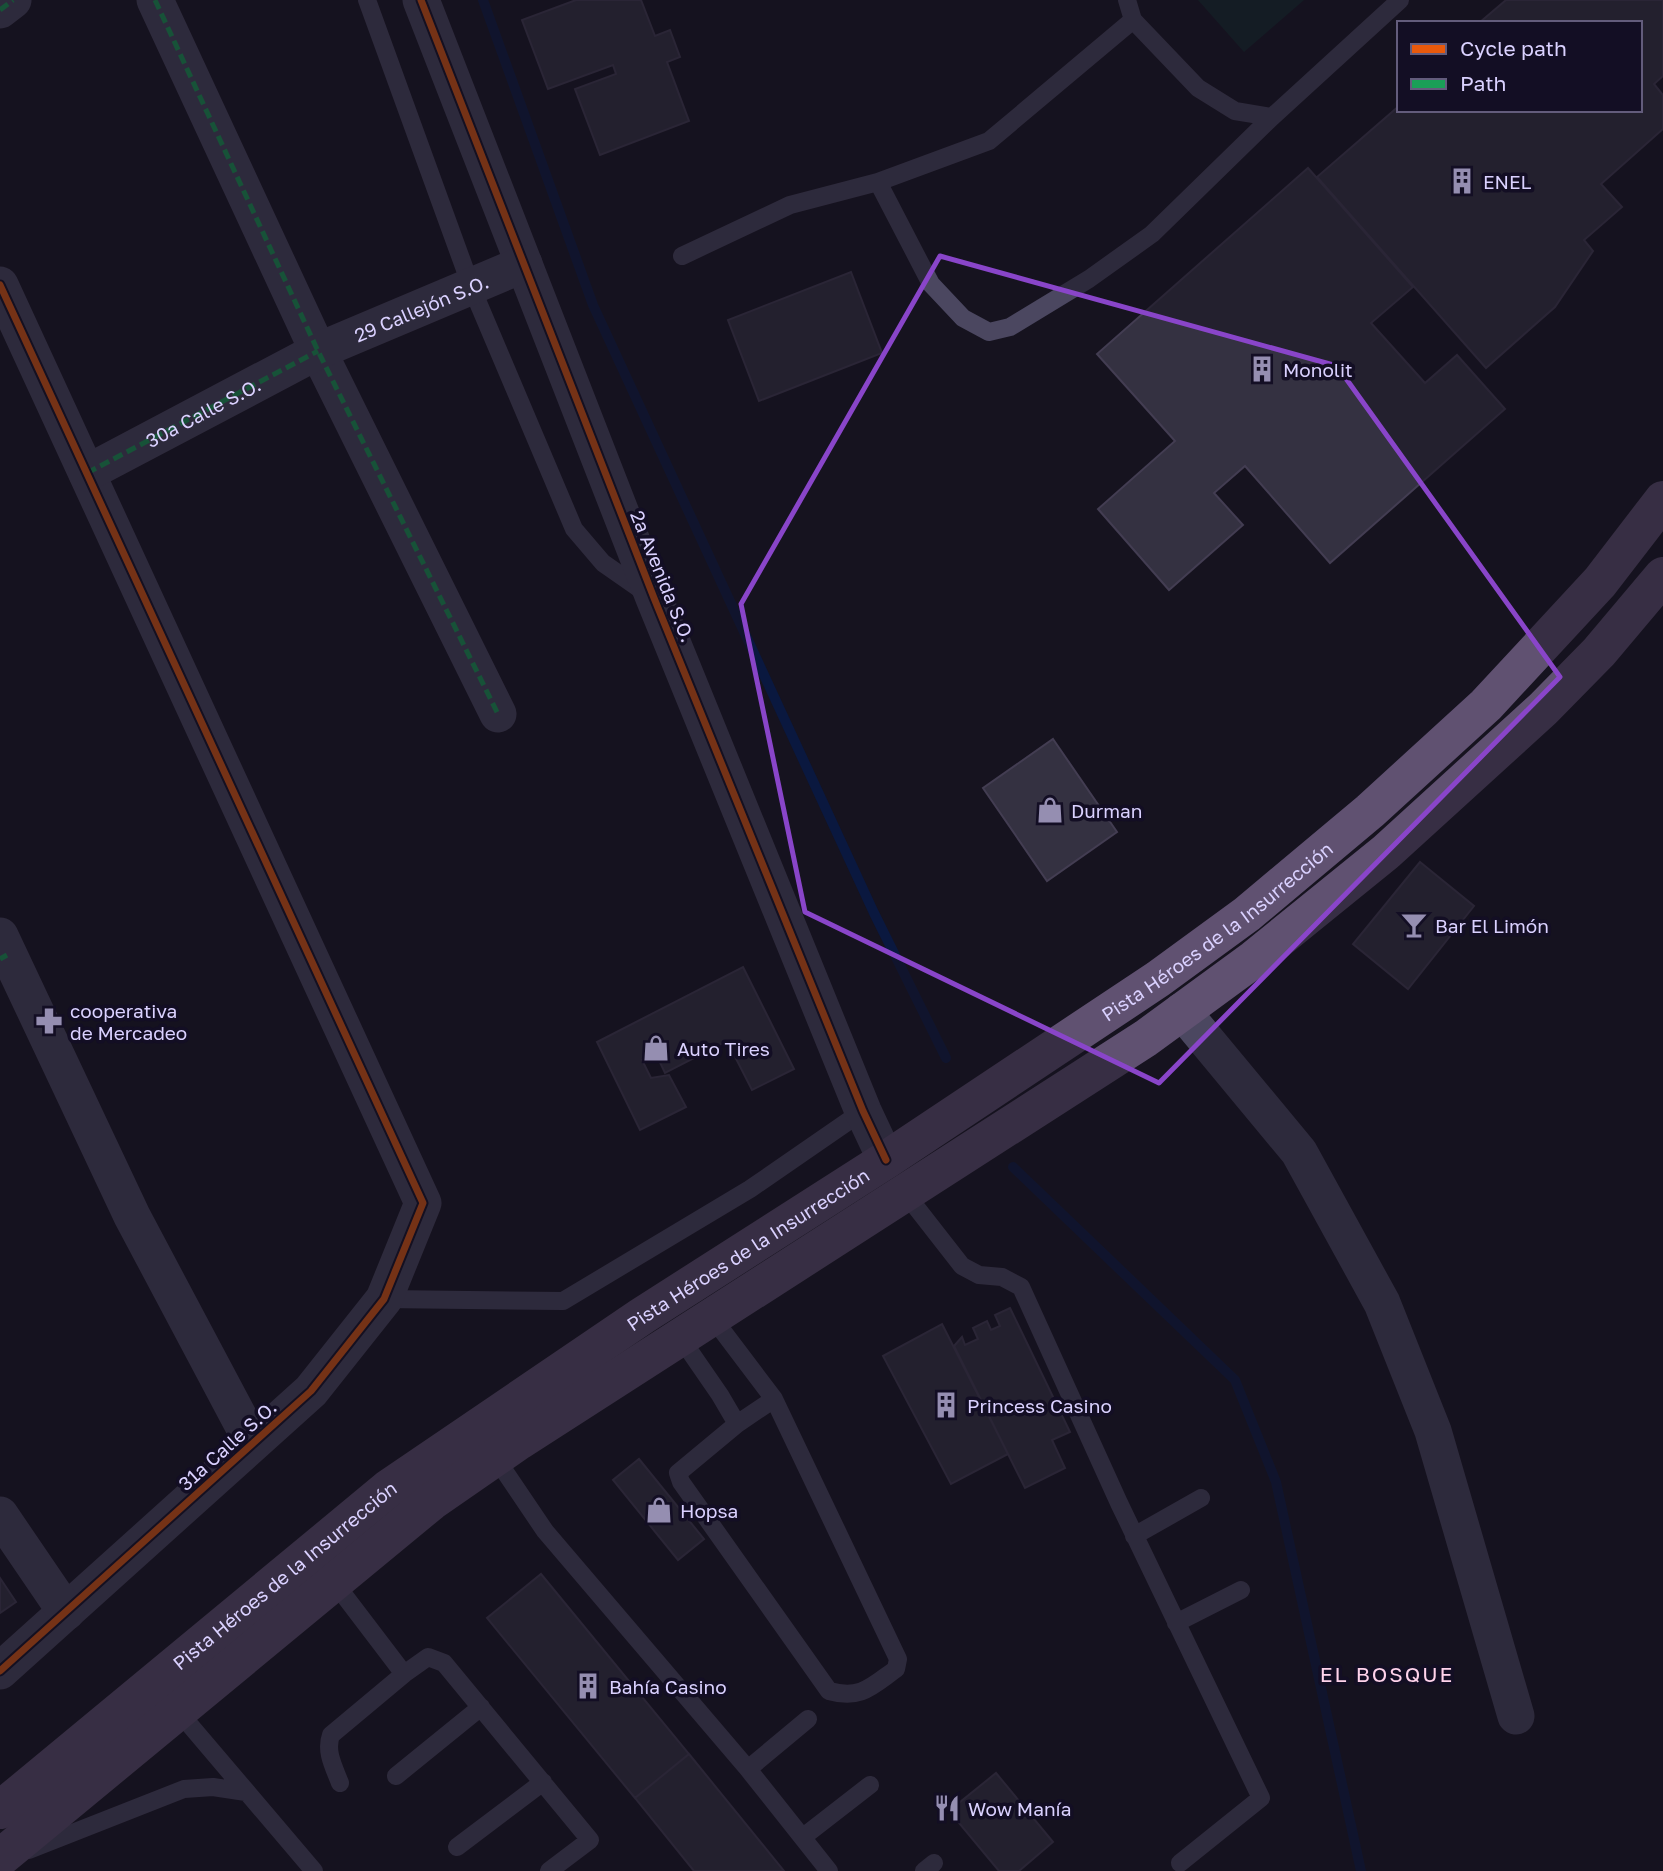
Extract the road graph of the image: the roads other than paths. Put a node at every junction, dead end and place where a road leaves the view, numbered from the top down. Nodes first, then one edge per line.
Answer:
1 (13, 0) edge
2 (155, 0) edge
3 (367, 0) edge
4 (421, 0) edge
5 (1127, 0) edge
6 (1400, 0) edge
7 (0, 9) edge
8 (1133, 20) junction
9 (1272, 117) junction
10 (878, 182) junction
11 (682, 256) dead end
12 (524, 264) junction
13 (0, 285) edge
14 (471, 286) junction
15 (318, 351) junction
16 (87, 472) junction
17 (1663, 500) edge
18 (1663, 576) edge
19 (654, 598) junction
20 (498, 714) dead end
21 (2, 950) edge
22 (1182, 1011) junction
23 (863, 1111) junction
24 (886, 1160) junction
25 (905, 1193) junction
26 (384, 1299) junction
27 (712, 1317) junction
28 (680, 1337) junction
29 (774, 1399) junction
30 (737, 1424) junction
31 (252, 1442) junction
32 (495, 1457) junction
33 (1201, 1498) dead end
34 (0, 1515) edge
35 (1134, 1536) junction
36 (334, 1582) junction
37 (1241, 1590) dead end
38 (66, 1612) junction
39 (1176, 1623) junction
40 (0, 1671) edge
41 (404, 1674) junction
42 (481, 1707) junction
43 (178, 1710) junction
44 (1516, 1716) dead end
45 (808, 1719) dead end
46 (748, 1769) junction
47 (396, 1776) dead end
48 (543, 1782) junction
49 (340, 1783) dead end
50 (870, 1784) dead end
51 (246, 1792) junction
52 (0, 1810) edge
53 (803, 1837) junction
54 (457, 1847) dead end
55 (0, 1859) edge
56 (1180, 1863) dead end
57 (314, 1871) edge
58 (550, 1871) edge
59 (829, 1871) edge

1 - 7 street
2 - 15 street
3 - 14 lane
4 - 12 street, 2a Avenida S.O.
5 - 8 lane
6 - 9 lane
8 - 9 lane
8 - 10 lane
9 - 10 lane
10 - 11 lane
12 - 14 street, 29 Callejón S.O.
12 - 19 street, 2a Avenida S.O.
13 - 16 street
14 - 15 street, 29 Callejón S.O.
14 - 19 lane
15 - 16 street, 30a Calle S.O.
15 - 20 street
16 - 26 street, 31a Calle S.O.
17 - 24 main road, Pista Héroes de la Insurrección
18 - 22 main road, Pista Héroes de la Insurrección
19 - 23 street, 2a Avenida S.O.
21 - 31 street
22 - 25 main road, Pista Héroes de la Insurrección
22 - 44 street
23 - 24 street, 2a Avenida S.O.
23 - 26 lane
24 - 52 main road, Pista Héroes de la Insurrección
25 - 27 main road, Pista Héroes de la Insurrección
25 - 35 lane
26 - 31 street, 31a Calle S.O.
27 - 28 main road, Pista Héroes de la Insurrección
27 - 29 lane
28 - 30 lane
28 - 32 main road, Pista Héroes de la Insurrección
29 - 30 lane
29 - 30 lane
31 - 38 street, 31a Calle S.O.
32 - 36 main road, Pista Héroes de la Insurrección
32 - 46 lane
33 - 35 lane
34 - 38 street
35 - 39 lane
36 - 41 lane
36 - 43 main road, Pista Héroes de la Insurrección
37 - 39 lane
38 - 40 street, 31a Calle S.O.
39 - 56 lane
41 - 42 lane
41 - 49 lane
42 - 47 lane
42 - 48 lane
43 - 51 lane
43 - 55 main road, Pista Héroes de la Insurrección
45 - 46 lane
46 - 53 lane
48 - 54 lane
48 - 58 lane
50 - 53 lane
51 - 55 lane
51 - 57 lane
53 - 59 lane

